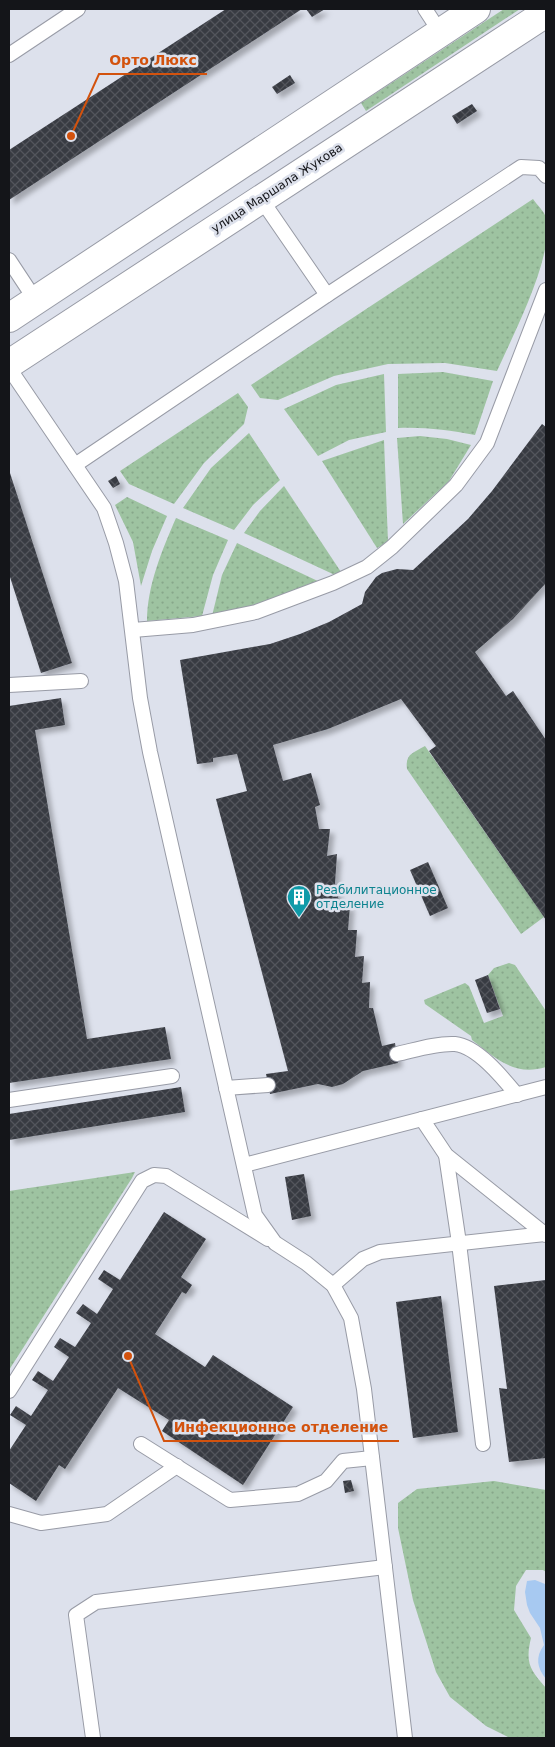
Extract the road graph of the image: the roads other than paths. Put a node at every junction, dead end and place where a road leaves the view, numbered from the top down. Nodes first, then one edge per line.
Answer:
1 (78, 9) edge
2 (425, 9) edge
3 (476, 9) edge
4 (546, 13) edge
5 (440, 32) junction
6 (9, 55) edge
7 (546, 176) edge
8 (260, 199) junction
9 (9, 260) edge
10 (546, 290) edge
11 (327, 295) junction
12 (36, 301) junction
13 (9, 318) edge
14 (9, 366) edge
15 (75, 465) junction
16 (133, 630) junction
17 (81, 681) dead end
18 (9, 685) edge
19 (397, 1054) dead end
20 (172, 1076) dead end
21 (268, 1085) dead end
22 (226, 1088) junction
23 (546, 1088) edge
24 (517, 1095) junction
25 (9, 1100) edge
26 (422, 1119) junction
27 (446, 1154) junction
28 (244, 1165) junction
29 (546, 1235) edge
30 (275, 1243) junction
31 (459, 1244) junction
32 (333, 1285) junction
33 (9, 1391) edge
34 (142, 1444) dead end
35 (483, 1444) dead end
36 (372, 1458) junction
37 (177, 1466) junction
38 (9, 1514) edge
39 (386, 1568) junction
40 (93, 1738) edge
41 (405, 1738) edge

1 - 6 lane
2 - 5 lane
3 - 5 main road
4 - 8 main road, улица Маршала Жукова
5 - 12 main road
7 - 11 lane
8 - 11 lane
8 - 14 main road, улица Маршала Жукова
9 - 12 lane
10 - 16 lane
11 - 15 lane
12 - 13 main road
14 - 15 lane
15 - 16 lane
16 - 22 lane
17 - 18 lane
19 - 24 lane
20 - 25 lane
21 - 22 lane
22 - 28 lane
23 - 24 lane
24 - 26 lane
26 - 27 lane
26 - 28 lane
27 - 29 lane
27 - 31 lane
28 - 30 lane
29 - 31 lane
30 - 32 lane
30 - 33 lane
31 - 32 lane
31 - 35 lane
32 - 36 lane
34 - 37 lane
36 - 37 lane
36 - 39 lane
37 - 38 lane
39 - 40 lane
39 - 41 lane

